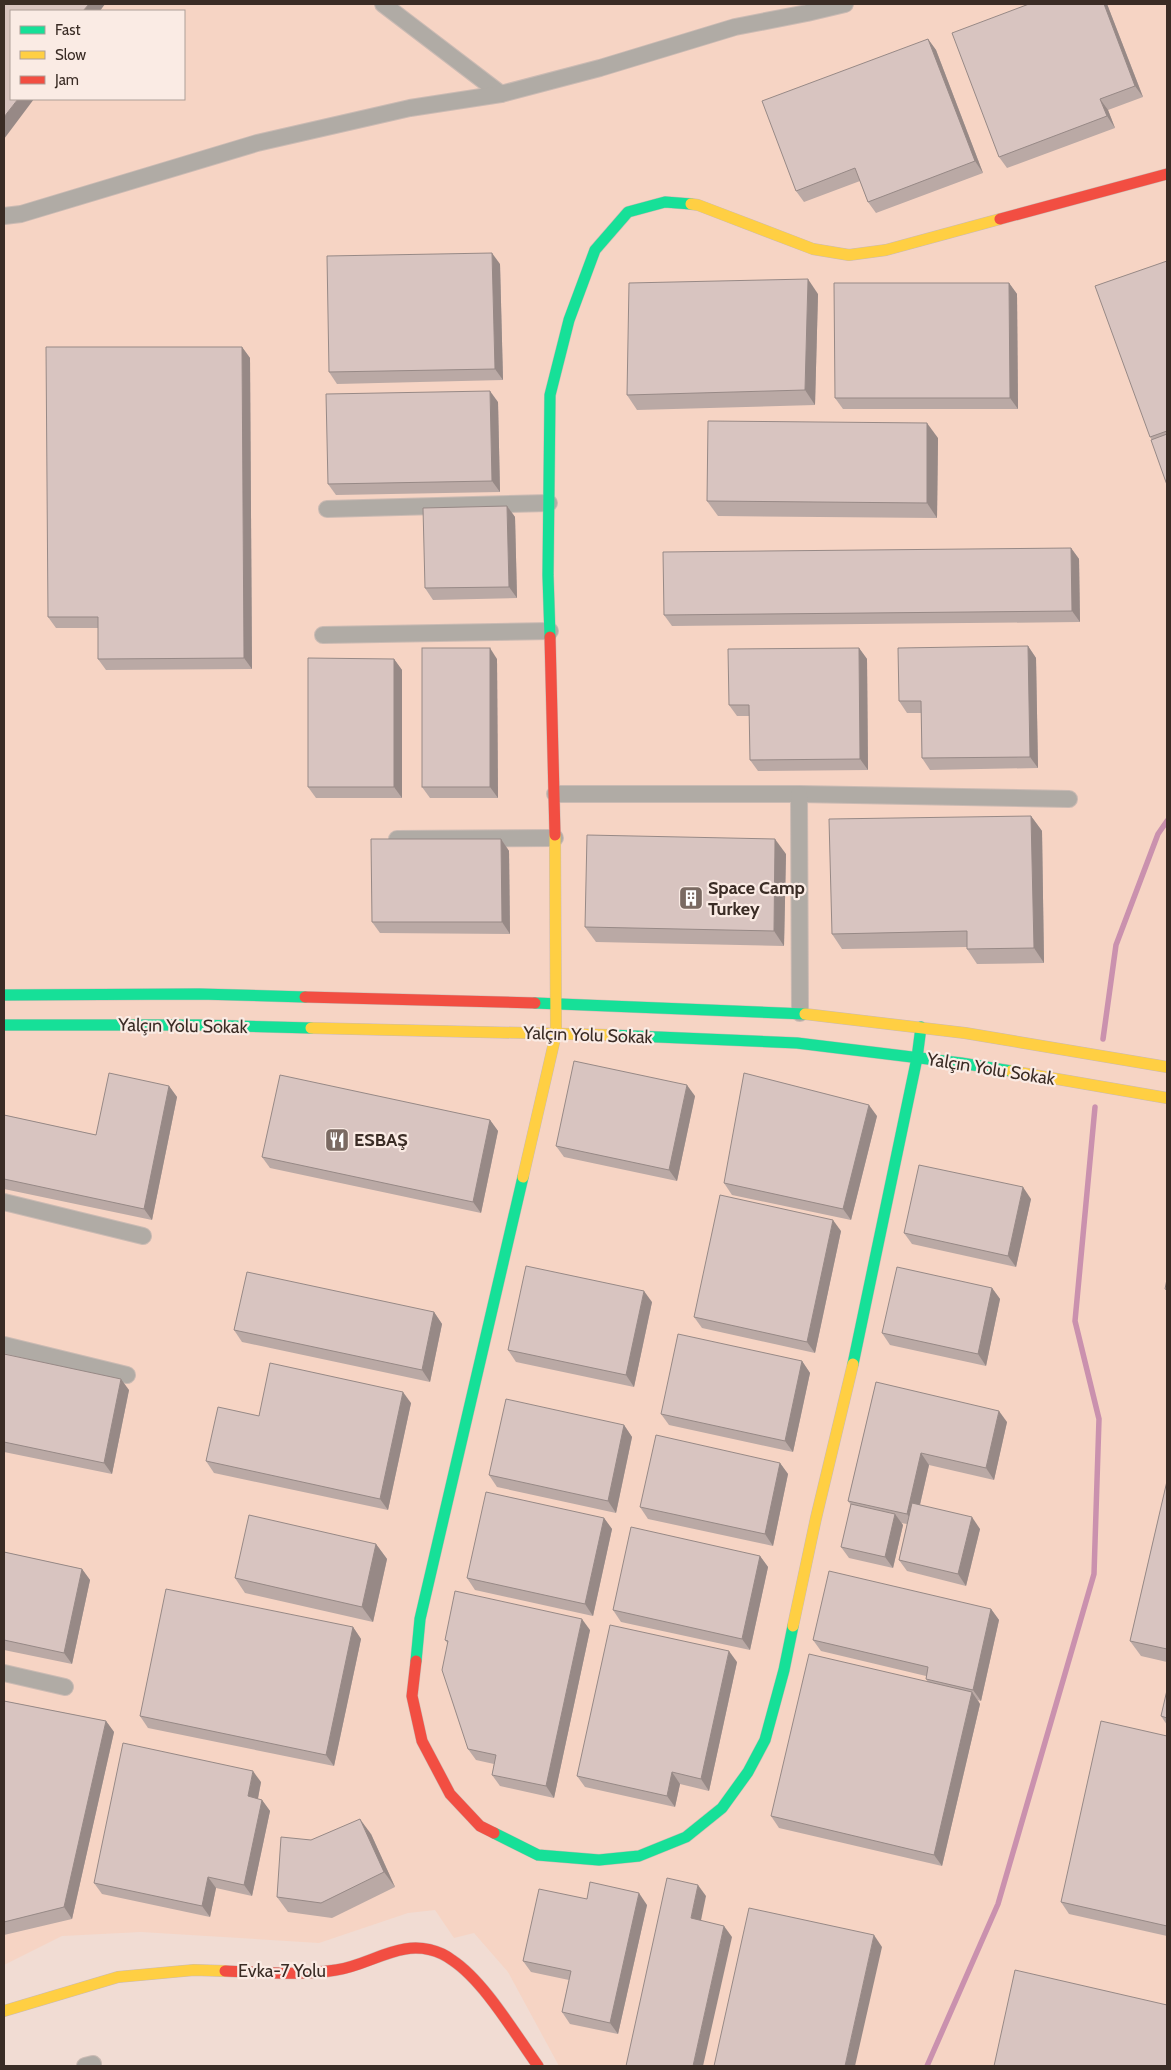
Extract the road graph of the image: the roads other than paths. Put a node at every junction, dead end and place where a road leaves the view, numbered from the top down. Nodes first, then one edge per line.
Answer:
1 (384, 4) edge
2 (845, 4) edge
3 (501, 94) junction
4 (1167, 174) edge
5 (4, 216) edge
6 (549, 503) junction
7 (327, 509) dead end
8 (550, 631) junction
9 (323, 635) dead end
10 (555, 794) junction
11 (799, 794) junction
12 (1069, 799) dead end
13 (555, 838) junction
14 (381, 839) edge
15 (4, 995) edge
16 (555, 1003) junction
17 (800, 1013) junction
18 (4, 1025) edge
19 (921, 1027) junction
20 (556, 1034) junction
21 (917, 1058) junction
22 (1167, 1067) edge
23 (1167, 1098) edge
24 (4, 1202) edge
25 (143, 1236) dead end
26 (4, 1345) edge
27 (127, 1375) dead end
28 (4, 1673) edge
29 (65, 1687) dead end
30 (4, 2011) edge
31 (538, 2066) edge

1 - 3 street
2 - 3 street
3 - 5 street
4 - 6 street
6 - 7 street
6 - 8 street
8 - 9 street
8 - 10 street
10 - 11 street
10 - 13 street
11 - 12 street
11 - 17 street
13 - 14 street
13 - 16 street
15 - 16 street, Yalçın Yolu Sokak
16 - 17 street, Yalçın Yolu Sokak
16 - 20 street
17 - 19 street, Yalçın Yolu Sokak
18 - 20 street, Yalçın Yolu Sokak
19 - 21 street
19 - 22 street, Yalçın Yolu Sokak
20 - 21 street, Yalçın Yolu Sokak
20 - 21 street
21 - 23 street, Yalçın Yolu Sokak
24 - 25 street
26 - 27 street
28 - 29 street
30 - 31 street, Evka-7 Yolu

